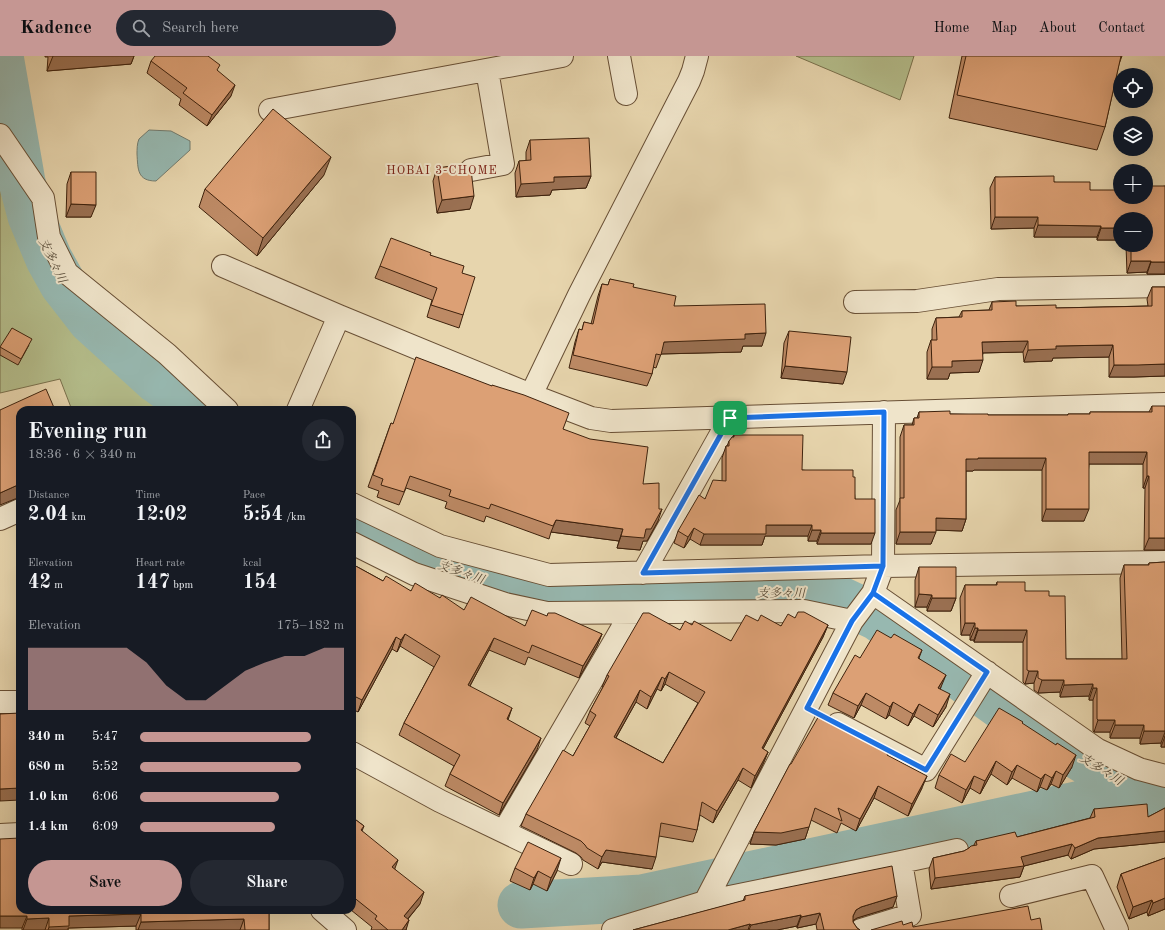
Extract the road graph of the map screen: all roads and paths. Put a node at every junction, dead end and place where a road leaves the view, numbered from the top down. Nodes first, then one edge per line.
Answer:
1 (562, 56) edge
2 (619, 56) edge
3 (697, 56) edge
4 (487, 70) junction
5 (626, 94) dead end
6 (270, 110) edge
7 (2, 138) edge
8 (471, 170) edge
9 (223, 266) dead end
10 (1165, 286) edge
11 (855, 302) dead end
12 (339, 316) junction
13 (531, 395) junction
14 (1165, 404) edge
15 (223, 406) edge
16 (300, 406) edge
17 (884, 412) junction
18 (730, 418) junction
19 (356, 506) edge
20 (16, 512) edge
21 (0, 519) edge
22 (356, 545) edge
23 (1165, 562) edge
24 (883, 566) junction
25 (643, 573) junction
26 (873, 593) junction
27 (631, 613) junction
28 (852, 621) junction
29 (987, 672) junction
30 (0, 702) edge
31 (16, 702) edge
32 (807, 708) junction
33 (356, 754) edge
34 (1165, 776) edge
35 (504, 831) junction
36 (16, 834) edge
37 (0, 835) edge
38 (957, 850) dead end
39 (901, 862) junction
40 (571, 864) dead end
41 (1011, 896) dead end
42 (705, 902) junction
43 (327, 914) edge
44 (345, 930) edge
45 (613, 930) edge
46 (861, 930) edge
47 (1117, 930) edge

1 - 4 street
2 - 5 street
3 - 13 street
4 - 6 street
4 - 8 street
7 - 15 street
9 - 12 street
10 - 11 street
12 - 13 street
12 - 16 street
13 - 18 street
14 - 17 street
17 - 18 street
17 - 24 street
18 - 25 street
19 - 25 street
20 - 21 street
22 - 27 street
23 - 24 street
24 - 25 street
24 - 26 street
26 - 28 street
26 - 29 street
27 - 28 street
27 - 35 street
28 - 32 street
29 - 32 street
29 - 34 street
30 - 31 street
32 - 42 street
33 - 35 street
35 - 40 street
36 - 37 street
38 - 39 street
39 - 42 street
39 - 46 street
41 - 47 street
42 - 45 street
43 - 44 street

